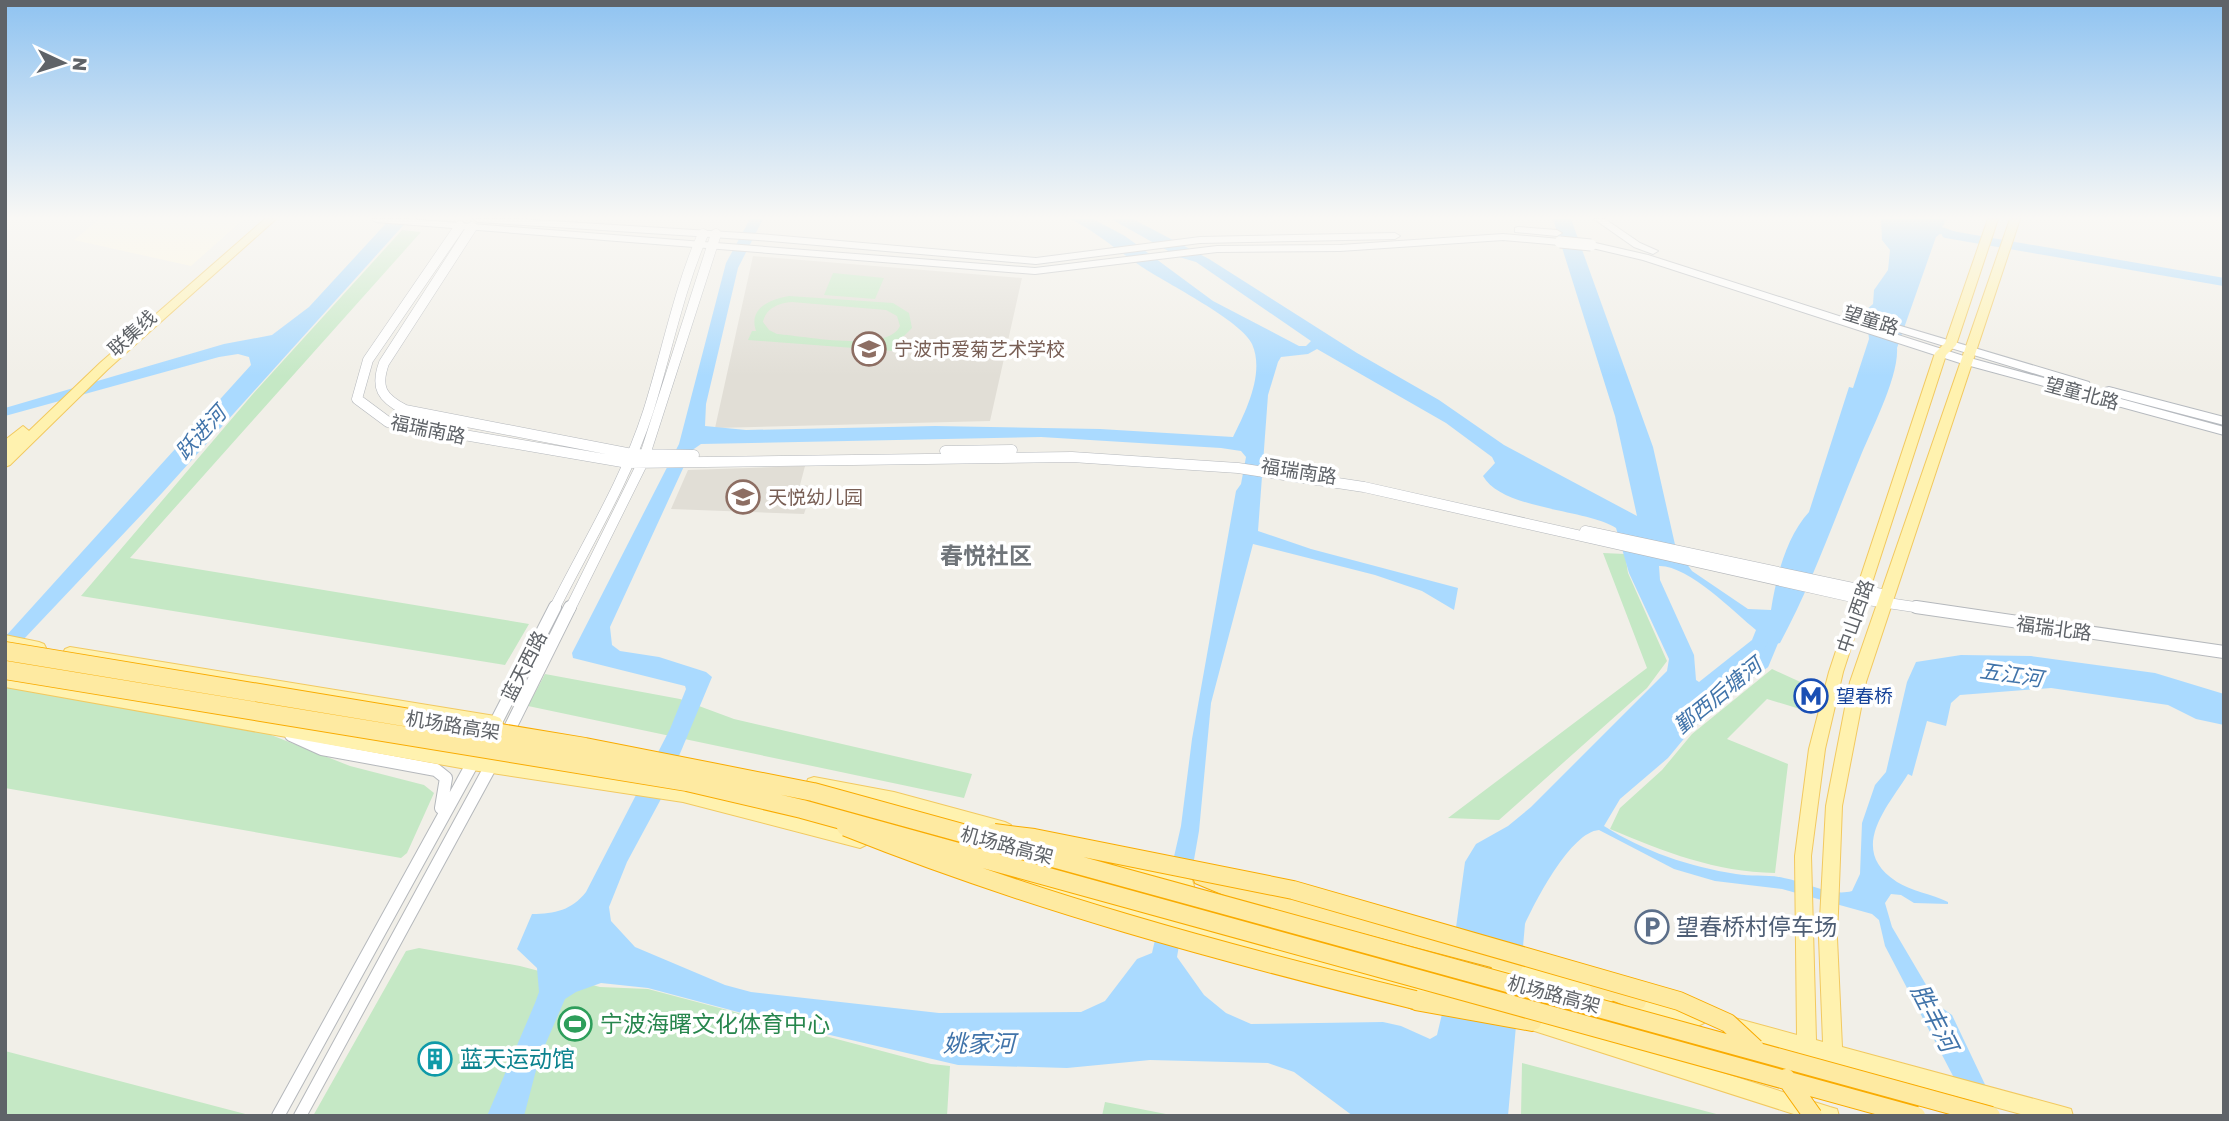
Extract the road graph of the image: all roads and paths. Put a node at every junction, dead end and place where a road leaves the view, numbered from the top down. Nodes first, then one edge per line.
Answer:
1 (201, 271) edge
2 (210, 271) edge
3 (429, 271) edge
4 (443, 271) edge
5 (687, 271) edge
6 (704, 271) edge
7 (1692, 271) edge
8 (1711, 271) edge
9 (1974, 271) edge
10 (1997, 271) edge
11 (1860, 322) junction
12 (1945, 349) junction
13 (1969, 356) junction
14 (90, 375) junction
15 (2224, 421) edge
16 (2224, 432) edge
17 (5, 449) edge
18 (630, 459) junction
19 (644, 460) junction
20 (5, 462) edge
21 (1862, 595) junction
22 (1885, 599) junction
23 (5, 641) edge
24 (5, 650) edge
25 (2224, 652) edge
26 (5, 670) edge
27 (5, 681) edge
28 (495, 723) junction
29 (512, 726) junction
30 (272, 727) junction
31 (472, 763) junction
32 (490, 766) junction
33 (802, 809) junction
34 (437, 825) junction
35 (942, 827) junction
36 (1186, 870) junction
37 (1637, 1000) junction
38 (1535, 1022) junction
39 (1807, 1046) junction
40 (1833, 1053) junction
41 (1992, 1106) edge
42 (1806, 1113) edge
43 (278, 1116) edge
44 (300, 1116) edge
45 (1832, 1116) edge
46 (1916, 1116) edge
47 (2064, 1116) edge

1 - 14 main road, 联集线
2 - 14 main road, 联集线
3 - 18 street, 福瑞南路
4 - 18 street, 福瑞南路
5 - 18 street, 蓝天西路
6 - 19 street, 蓝天西路
7 - 11 main road, 望童路
8 - 11 main road, 望童路
9 - 12 main road, 中山西路
10 - 13 main road, 中山西路
11 - 12 main road, 望童路
12 - 13 main road, 望童北路
12 - 21 main road, 中山西路
13 - 15 main road, 望童北路
13 - 16 main road, 望童北路
13 - 22 main road, 中山西路
14 - 17 main road, 联集线
14 - 20 main road, 联集线
18 - 19 street, 福瑞南路
18 - 28 street, 蓝天西路
19 - 21 street, 福瑞南路
19 - 29 street, 蓝天西路
21 - 22 street
21 - 39 main road, 中山西路
22 - 25 street, 福瑞北路
22 - 40 main road, 中山西路
23 - 28 main road
24 - 35 highway, 机场路高架, bridge
26 - 33 highway, 机场路高架, bridge
27 - 30 main road
28 - 29 main road
28 - 31 street, 蓝天西路
29 - 32 street, 蓝天西路
29 - 37 main road
30 - 31 main road
30 - 34 street
31 - 32 main road
31 - 34 street, 蓝天西路
32 - 38 main road
32 - 44 street, 蓝天西路
33 - 38 highway, bridge
33 - 46 highway, 机场路高架, bridge
34 - 43 street, 蓝天西路
35 - 36 highway, bridge
35 - 41 highway, 机场路高架, bridge
36 - 37 highway, bridge
36 - 42 highway, bridge
37 - 39 main road
38 - 42 main road
39 - 40 main road
39 - 42 main road, 中山西路
40 - 41 main road
40 - 45 main road, 中山西路
41 - 47 main road
42 - 45 main road

